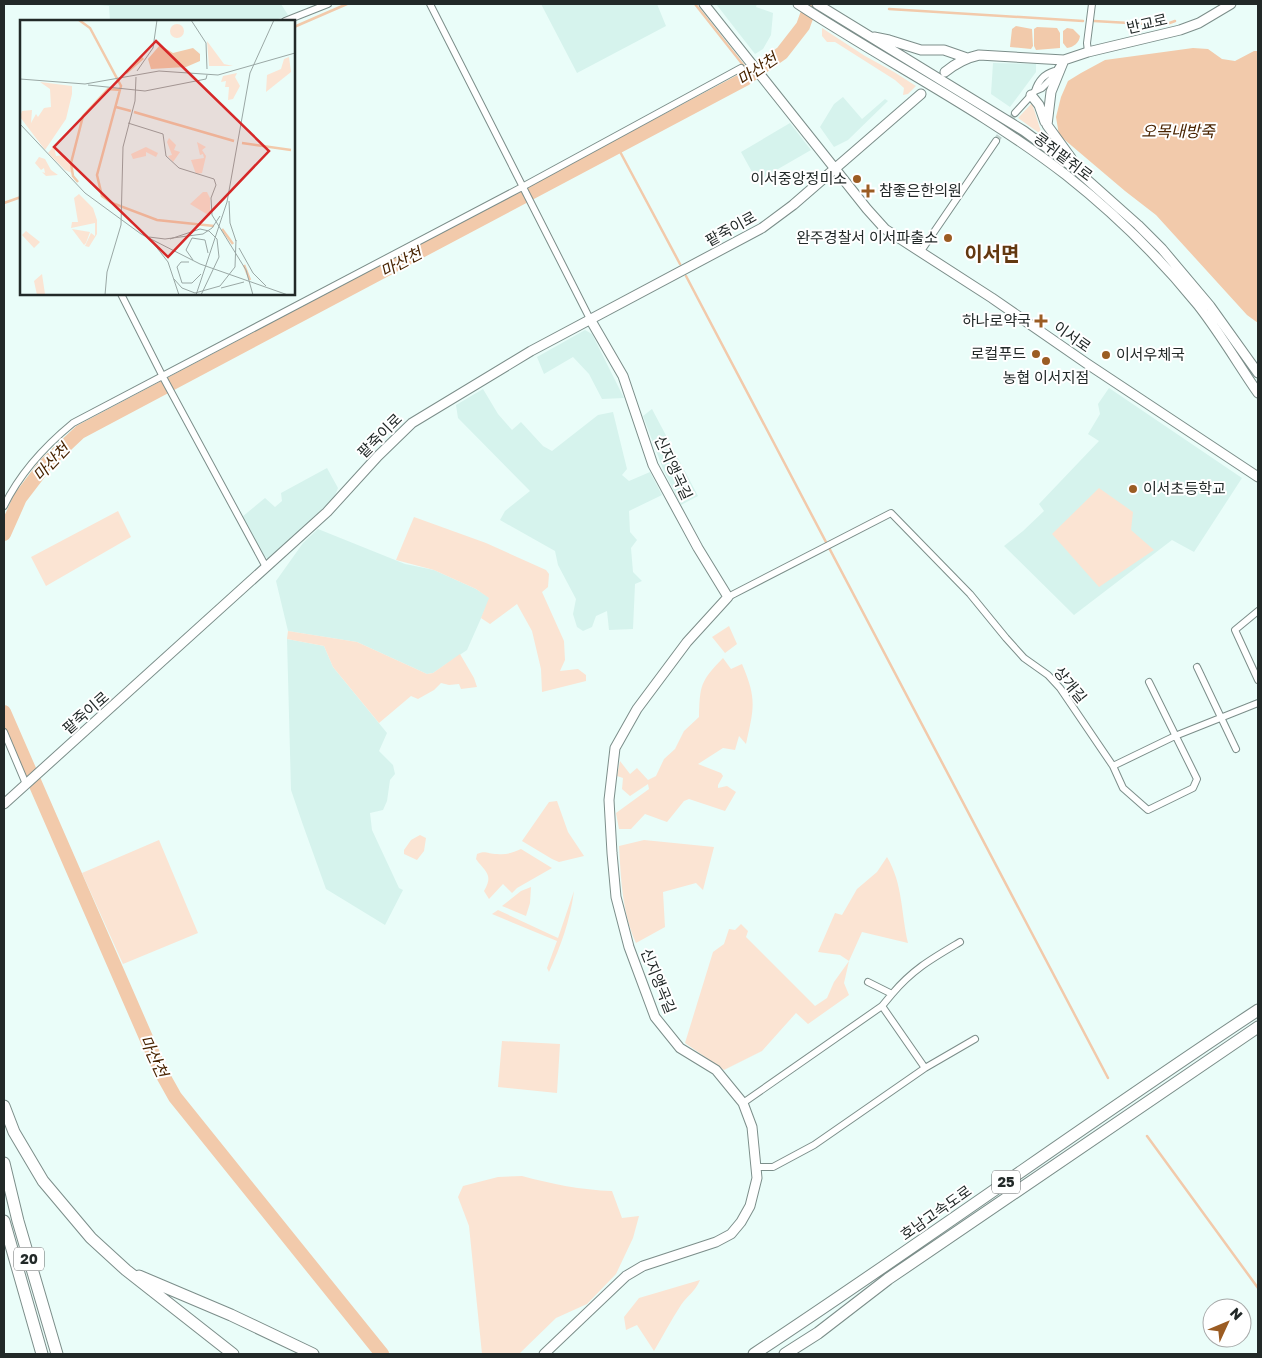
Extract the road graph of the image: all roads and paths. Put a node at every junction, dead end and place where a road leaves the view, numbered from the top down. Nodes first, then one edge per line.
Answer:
1 (328, 4) edge
2 (430, 4) edge
3 (704, 4) edge
4 (798, 4) edge
5 (817, 4) edge
6 (1092, 4) edge
7 (1231, 4) edge
8 (288, 20) edge
9 (868, 37) junction
10 (1088, 52) junction
11 (967, 58) junction
12 (1064, 60) junction
13 (741, 68) dead end
14 (945, 72) dead end
15 (1033, 93) junction
16 (921, 94) dead end
17 (1015, 113) tunnel mouth
18 (1047, 125) junction
19 (996, 141) tunnel mouth
20 (834, 168) junction
21 (1074, 168) junction
22 (525, 188) junction
23 (921, 251) junction
24 (122, 295) edge
25 (590, 319) junction
26 (1258, 373) edge
27 (164, 378) junction
28 (1258, 393) edge
29 (1258, 477) edge
30 (4, 506) edge
31 (891, 513) joint
32 (266, 567) junction
33 (728, 597) junction
34 (1258, 613) edge
35 (1197, 667) dead end
36 (1258, 680) edge
37 (1149, 682) dead end
38 (1258, 702) edge
39 (1222, 718) junction
40 (4, 732) edge
41 (1175, 736) junction
42 (1236, 749) dead end
43 (1113, 766) junction
44 (28, 783) junction
45 (4, 804) edge
46 (960, 942) dead end
47 (868, 982) dead end
48 (892, 994) junction
49 (882, 1006) junction
50 (1258, 1010) edge
51 (1258, 1027) edge
52 (975, 1039) dead end
53 (924, 1068) junction
54 (743, 1104) junction
55 (4, 1106) edge
56 (4, 1163) edge
57 (756, 1167) junction
58 (4, 1221) edge
59 (126, 1270) junction
60 (42, 1354) edge
61 (58, 1354) edge
62 (233, 1354) edge
63 (313, 1354) edge
64 (544, 1354) edge
65 (754, 1354) edge
66 (786, 1354) edge

1 - 8 street
2 - 22 street
3 - 20 street, 이서로
4 - 28 street, 콩쥐팥쥐로
5 - 9 street, 콩쥐팥쥐로
6 - 10 street
7 - 10 street, 반교로
9 - 11 street
9 - 21 street, 콩쥐팥쥐로
10 - 12 street, 반교로
11 - 12 street
11 - 14 street
12 - 15 street
12 - 18 street
13 - 22 street
15 - 17 street
15 - 18 street
16 - 20 street, 팥죽이로
18 - 21 street
19 - 23 street
20 - 23 street, 이서로
20 - 25 street, 팥죽이로
21 - 26 street, 콩쥐팥쥐로
22 - 25 street
22 - 27 street
23 - 29 street, 이서로
24 - 27 street
25 - 32 street, 팥죽이로
25 - 33 street, 신지앵곡길
27 - 30 street
27 - 32 street
31 - 33 street, 신지앵곡길
31 - 43 street, 상개길
32 - 44 street, 팥죽이로
33 - 54 street, 신지앵곡길
34 - 36 street
35 - 39 street
37 - 41 street
38 - 39 street
39 - 41 street
39 - 42 street
40 - 44 street
41 - 43 street
41 - 43 street, 상개길
44 - 45 street, 팥죽이로
46 - 48 street
47 - 48 street
48 - 49 street
49 - 53 street
49 - 54 street
50 - 65 highway, 호남고속도로 / 25
51 - 66 highway, 호남고속도로 / 25
52 - 53 street
53 - 57 street
54 - 57 street, 신지앵곡길
55 - 59 highway
56 - 61 highway, 20
57 - 64 street, 신지앵곡길
58 - 60 highway, 20
59 - 62 highway
59 - 63 highway

